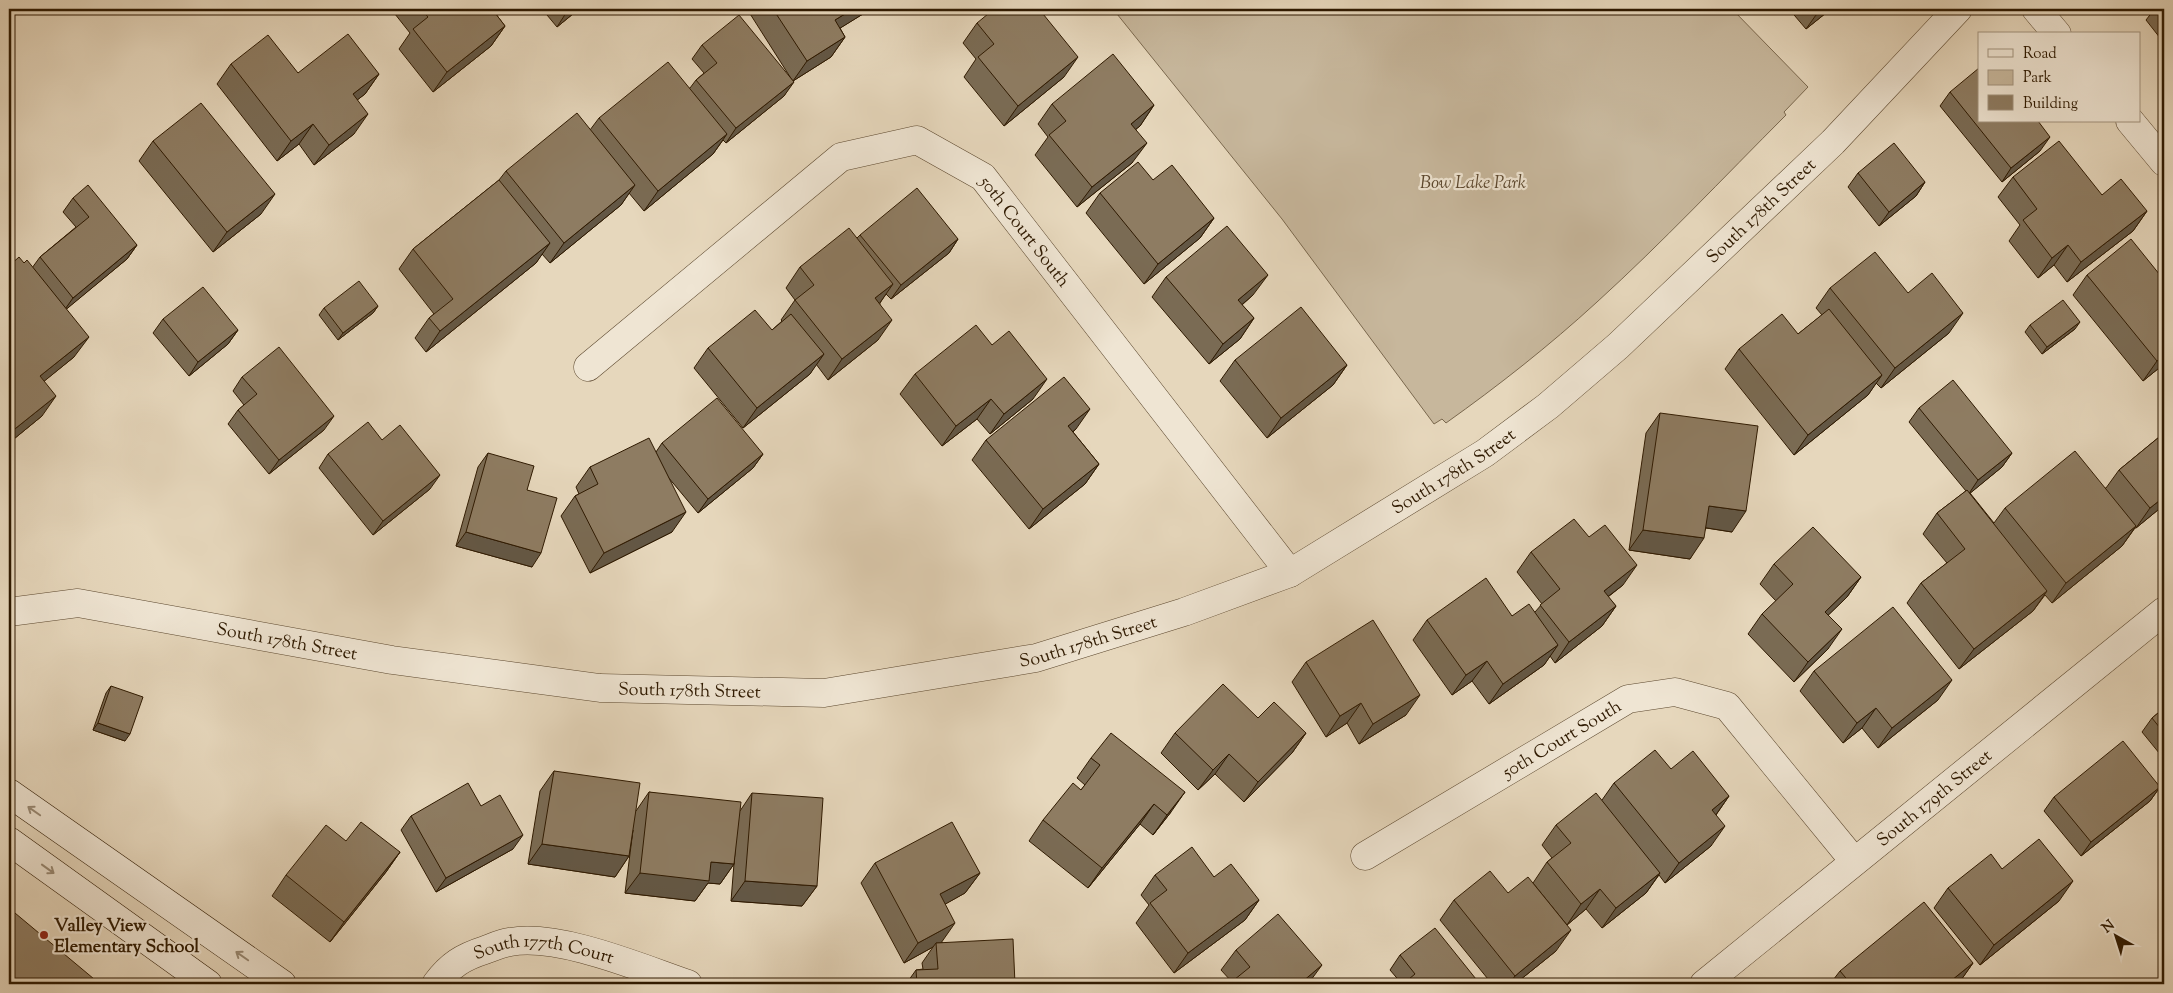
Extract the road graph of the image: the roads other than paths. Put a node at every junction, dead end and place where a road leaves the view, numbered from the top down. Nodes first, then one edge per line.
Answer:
1 (1958, 9) edge
2 (2036, 9) edge
3 (2055, 32) edge
4 (2131, 122) edge
5 (2164, 162) edge
6 (588, 367) dead end
7 (1290, 573) junction
8 (2164, 611) edge
9 (9, 612) edge
10 (9, 793) edge
11 (9, 841) edge
12 (1366, 856) dead end
13 (1854, 861) junction
14 (208, 984) edge
15 (282, 984) edge
16 (436, 984) edge
17 (688, 984) edge
18 (1704, 984) edge

1 - 7 street, South 178th Street
2 - 3 street
4 - 5 street
6 - 7 street, 50th Court South
7 - 9 street, South 178th Street
8 - 13 street, South 179th Street
15 -> 10 street
11 -> 14 street
12 - 13 street, 50th Court South
13 - 18 street, South 179th Street
16 - 17 street, South 177th Court

